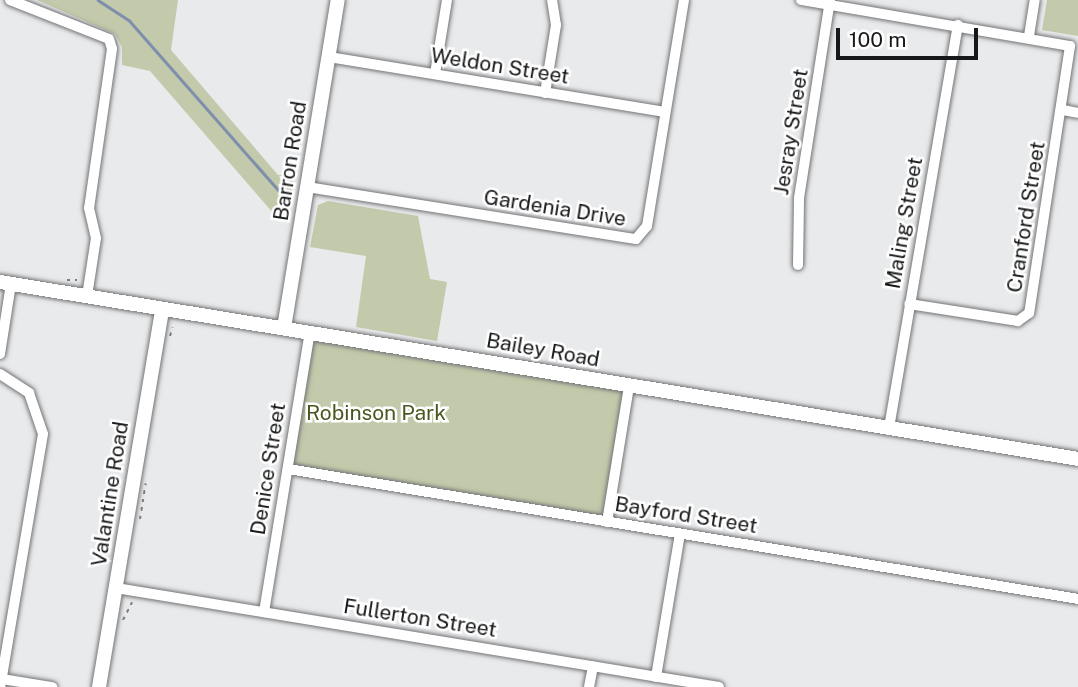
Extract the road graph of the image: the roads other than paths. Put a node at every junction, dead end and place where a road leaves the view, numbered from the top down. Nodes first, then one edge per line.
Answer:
1 (10, 0) edge
2 (338, 0) edge
3 (447, 0) edge
4 (552, 0) edge
5 (684, 0) edge
6 (802, 0) edge
7 (1035, 0) edge
8 (830, 2) edge
9 (958, 25) junction
10 (1029, 36) junction
11 (329, 57) junction
12 (435, 74) junction
13 (545, 93) junction
14 (1063, 110) junction
15 (664, 112) junction
16 (1078, 113) edge
17 (307, 187) junction
18 (798, 265) dead end
19 (5, 283) edge
20 (87, 296) junction
21 (909, 304) junction
22 (162, 309) junction
23 (284, 328) junction
24 (310, 332) junction
25 (0, 354) edge
26 (4, 375) edge
27 (629, 386) junction
28 (889, 428) junction
29 (1078, 459) edge
30 (288, 469) junction
31 (607, 522) junction
32 (680, 534) junction
33 (116, 588) junction
34 (1078, 599) edge
35 (264, 612) junction
36 (593, 666) junction
37 (656, 677) junction
38 (1, 683) edge
39 (51, 687) edge
40 (99, 687) edge
41 (589, 687) edge
42 (719, 687) edge

1 - 20 street
2 - 11 street, Barron Road
3 - 12 street
4 - 13 street
5 - 15 street, Gardenia Drive
6 - 8 street
7 - 10 street
8 - 9 street
8 - 18 street, Jesray Street
9 - 10 street
9 - 21 street, Maling Street
10 - 14 street, Cranford Street
11 - 12 street, Weldon Street
11 - 17 street, Barron Road
12 - 13 street, Weldon Street
13 - 15 street, Weldon Street
14 - 16 street
14 - 21 street, Cranford Street
15 - 17 street, Gardenia Drive
17 - 23 street, Barron Road
19 - 20 street, Bailey Road
19 - 25 street
20 - 22 street, Bailey Road
21 - 28 street, Maling Street
22 - 23 street, Bailey Road
22 - 33 street, Valantine Road
23 - 24 street, Bailey Road
24 - 27 street, Bailey Road
24 - 30 street, Denice Street
26 - 38 street
27 - 28 street, Bailey Road
27 - 31 street
28 - 29 street, Bailey Road
30 - 31 street, Bayford Street
30 - 35 street, Denice Street
31 - 32 street, Bayford Street
32 - 34 street, Bayford Street
32 - 37 street
33 - 35 street, Fullerton Street
33 - 40 street, Valantine Road
35 - 36 street, Fullerton Street
36 - 37 street, Fullerton Street
36 - 41 street
37 - 42 street, Fullerton Street
38 - 39 street

